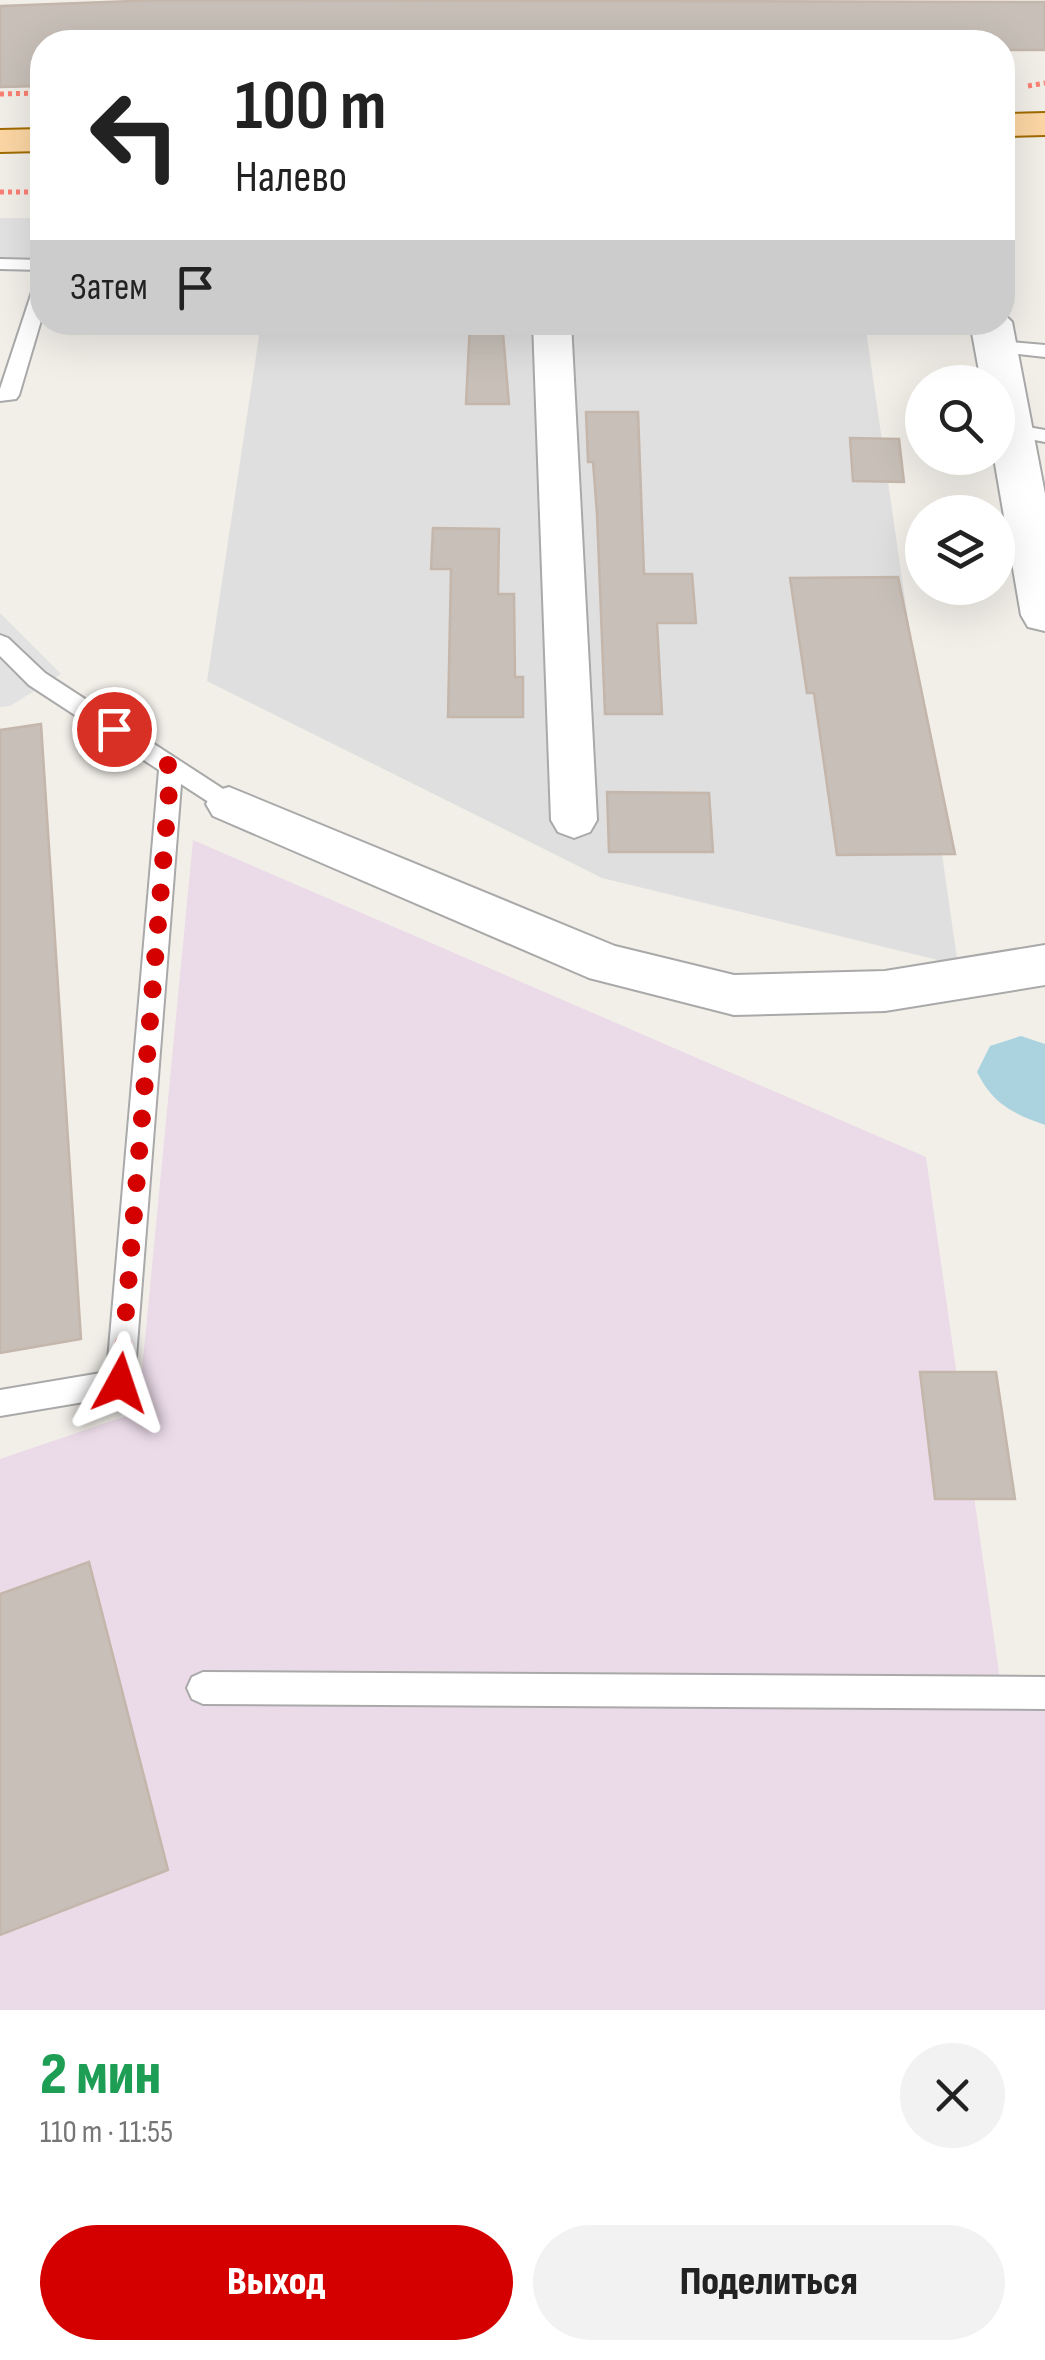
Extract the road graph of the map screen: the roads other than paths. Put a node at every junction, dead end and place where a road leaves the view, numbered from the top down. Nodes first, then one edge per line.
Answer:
1 (1045, 124) edge
2 (1015, 125) edge
3 (30, 140) edge
4 (0, 141) edge
5 (0, 264) edge
6 (30, 265) edge
7 (30, 329) edge
8 (553, 335) edge
9 (994, 335) edge
10 (1045, 351) edge
11 (0, 394) edge
12 (1028, 433) edge
13 (1045, 614) edge
14 (0, 643) edge
15 (171, 767) junction
16 (229, 804) joint
17 (574, 820) dead end
18 (1045, 965) edge
19 (0, 1404) edge
20 (203, 1688) dead end
21 (1045, 1692) edge

1 - 2 main road
3 - 4 main road
5 - 6 lane
7 - 11 lane
8 - 17 street
9 - 10 lane
9 - 12 street
12 - 13 street
14 - 15 lane
15 - 16 lane
15 - 19 lane
16 - 18 street
20 - 21 lane

